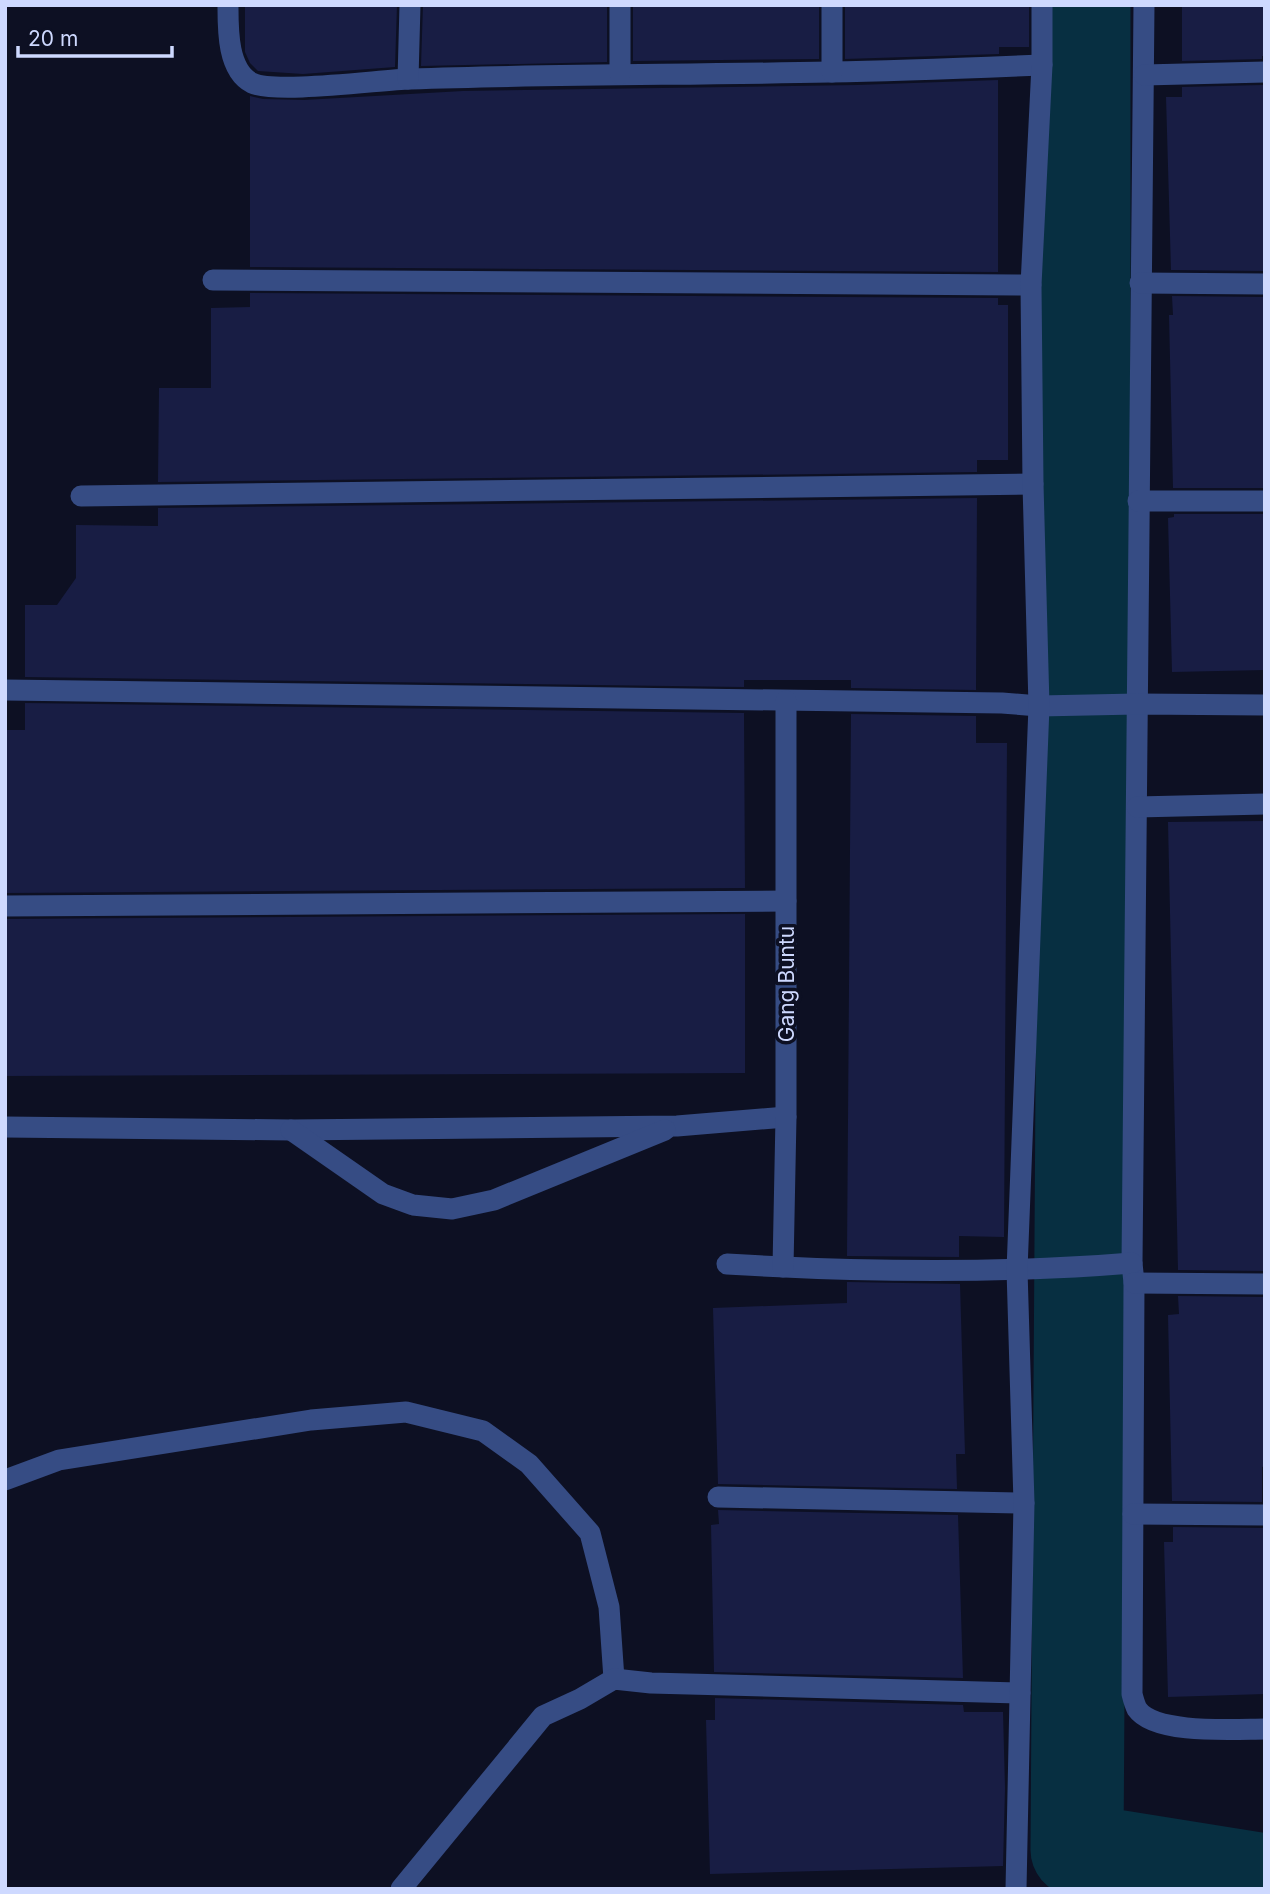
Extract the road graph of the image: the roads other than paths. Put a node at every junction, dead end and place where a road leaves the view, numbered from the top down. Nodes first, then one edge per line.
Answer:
1 (228, 5) edge
2 (410, 5) edge
3 (620, 5) edge
4 (832, 5) edge
5 (1042, 5) edge
6 (1144, 5) edge
7 (1042, 65) junction
8 (832, 72) junction
9 (1265, 72) edge
10 (620, 74) junction
11 (1144, 75) junction
12 (408, 79) junction
13 (213, 280) dead end
14 (1140, 283) junction
15 (1265, 284) edge
16 (1031, 285) junction
17 (1033, 484) junction
18 (80, 496) dead end
19 (1265, 500) edge
20 (1138, 501) junction
21 (5, 690) edge
22 (786, 701) junction
23 (1137, 704) junction
24 (1265, 705) edge
25 (1039, 706) junction
26 (1265, 804) edge
27 (1137, 807) junction
28 (786, 901) junction
29 (5, 906) edge
30 (786, 1117) junction
31 (677, 1126) junction
32 (5, 1127) edge
33 (292, 1130) junction
34 (727, 1264) dead end
35 (783, 1267) junction
36 (1017, 1270) junction
37 (1131, 1270) junction
38 (1265, 1284) edge
39 (5, 1480) edge
40 (718, 1497) dead end
41 (1024, 1503) junction
42 (1133, 1514) junction
43 (1265, 1515) edge
44 (614, 1679) junction
45 (1020, 1693) junction
46 (1265, 1729) edge
47 (401, 1889) edge
48 (1016, 1889) edge

1 - 12 street
2 - 12 street
3 - 10 street
4 - 8 street
5 - 7 street
6 - 11 street
7 - 8 street
7 - 16 street
8 - 10 street
9 - 11 street
10 - 12 street
11 - 14 street
13 - 16 street
14 - 15 street
14 - 20 street
16 - 17 street
17 - 18 street
17 - 25 street
19 - 20 street
20 - 23 street
21 - 22 street
22 - 25 street
22 - 28 street, Gang Buntu
23 - 24 street
23 - 25 street
23 - 27 street
25 - 36 street
26 - 27 street
27 - 37 street
28 - 29 street
28 - 30 street, Gang Buntu
30 - 31 street
30 - 35 street, Gang Buntu
31 - 33 street
31 - 33 street
32 - 33 street
34 - 35 street
35 - 36 street
36 - 37 street
36 - 41 street
37 - 38 street
37 - 42 street
39 - 44 street
40 - 41 street
41 - 45 street
42 - 43 street
42 - 46 street
44 - 45 street
44 - 47 street
45 - 48 street

